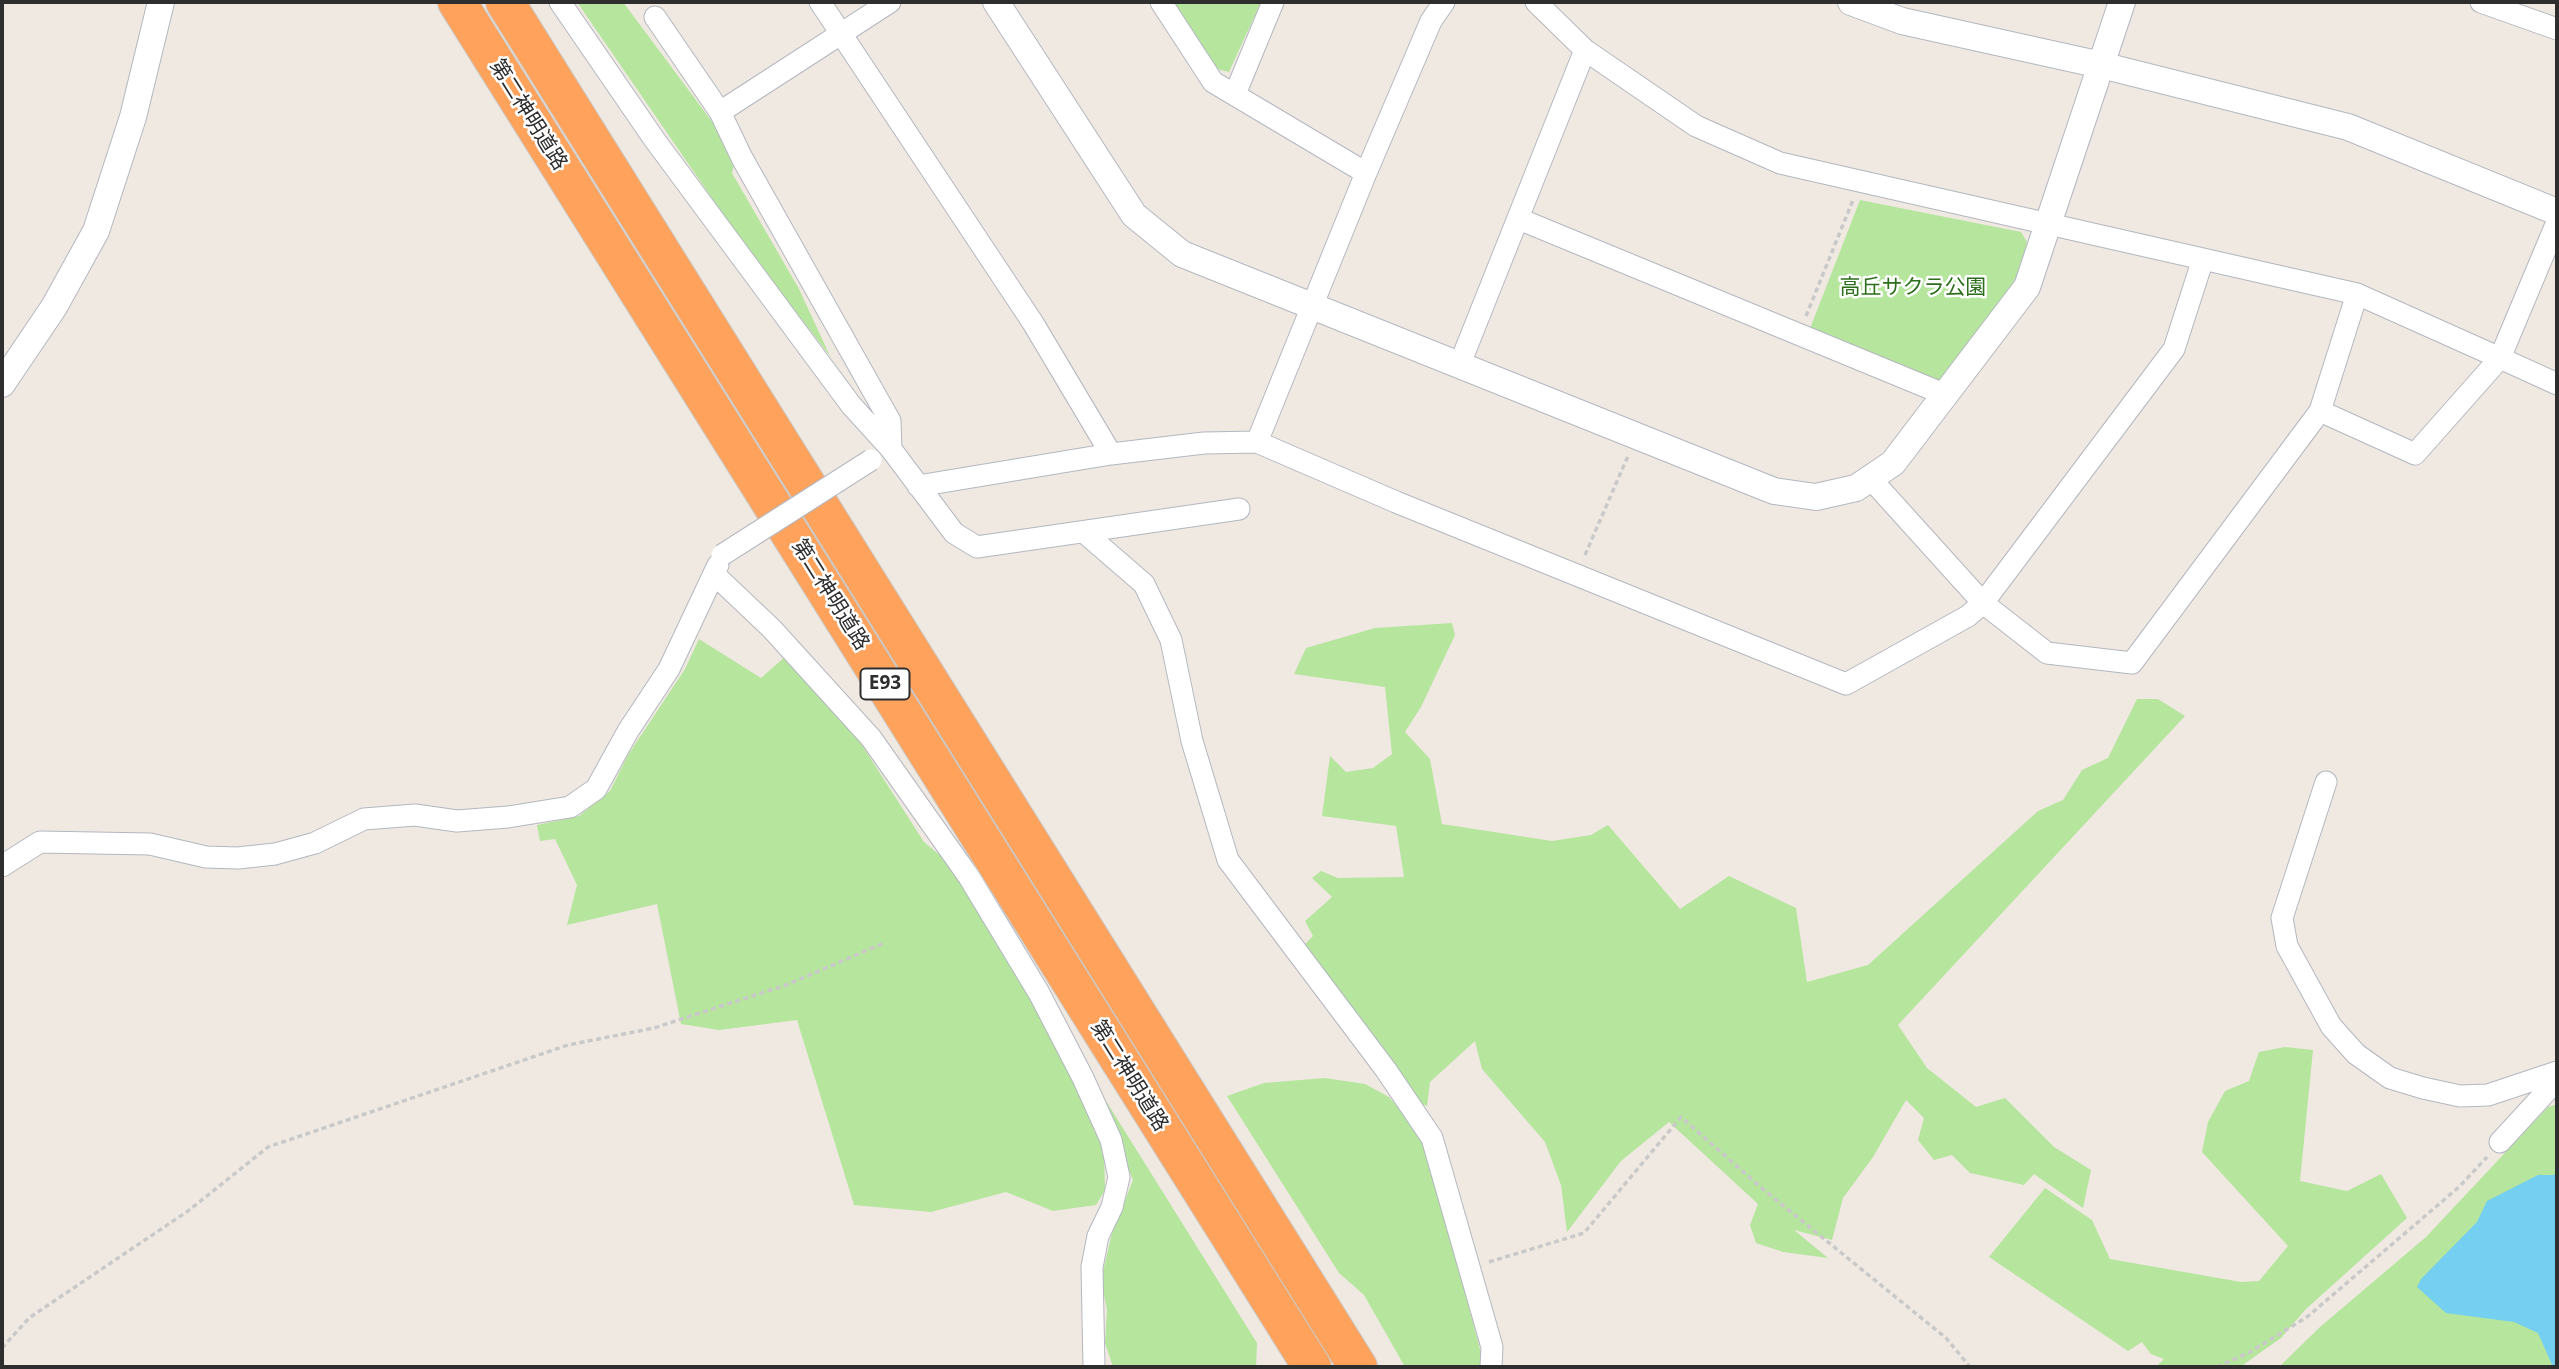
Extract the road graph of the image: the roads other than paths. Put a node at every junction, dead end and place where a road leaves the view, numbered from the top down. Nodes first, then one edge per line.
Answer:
1 (161, 2) edge
2 (457, 2) edge
3 (505, 2) edge
4 (560, 2) edge
5 (820, 2) edge
6 (890, 2) edge
7 (996, 2) edge
8 (1161, 2) edge
9 (1273, 2) edge
10 (1444, 2) edge
11 (1536, 2) edge
12 (1851, 2) edge
13 (2122, 2) edge
14 (2481, 2) edge
15 (655, 17) dead end
16 (2557, 29) edge
17 (841, 35) junction
18 (1584, 50) junction
19 (2101, 65) junction
20 (1235, 94) junction
21 (720, 112) junction
22 (1366, 173) junction
23 (2557, 212) edge
24 (1519, 219) junction
25 (2557, 222) edge
26 (2048, 223) junction
27 (2203, 260) junction
28 (2357, 294) junction
29 (1314, 307) junction
30 (2500, 358) junction
31 (1459, 366) junction
32 (2, 384) edge
33 (2557, 384) edge
34 (1946, 395) junction
35 (2320, 411) junction
36 (1257, 442) junction
37 (891, 449) junction
38 (1111, 454) junction
39 (1870, 478) junction
40 (918, 486) junction
41 (1239, 509) dead end
42 (1085, 533) junction
43 (718, 565) junction
44 (1983, 603) junction
45 (2326, 782) dead end
46 (2, 866) edge
47 (2557, 1072) edge
48 (2557, 1080) edge
49 (2500, 1142) road end
50 (1094, 1367) edge
51 (1312, 1367) edge
52 (1358, 1367) edge
53 (1490, 1367) edge

1 - 32 street
2 - 51 highway, 第二神明道路 / E93
3 - 52 highway, 第二神明道路 / E93
4 - 37 street
5 - 17 street
6 - 17 street
7 - 29 street
8 - 20 street
9 - 20 street
10 - 22 street
11 - 18 street
12 - 19 street
13 - 19 street
14 - 16 street
15 - 21 street
17 - 21 street
17 - 38 street
18 - 24 street
18 - 26 street
19 - 23 street
19 - 26 street
20 - 22 street
21 - 37 street
22 - 29 street
24 - 31 street
24 - 34 street
25 - 30 street
26 - 27 street
26 - 34 street
27 - 28 street
27 - 44 street
28 - 30 street
28 - 35 street
29 - 31 street
29 - 36 street
30 - 33 street
30 - 35 street
31 - 39 street
34 - 39 street
35 - 44 street
36 - 38 street
36 - 44 street
37 - 40 street
37 - 43 street, bridge
38 - 40 street
39 - 44 street
40 - 42 street
41 - 42 street
42 - 53 street
43 - 46 street
43 - 50 street
45 - 47 street
48 - 49 street

